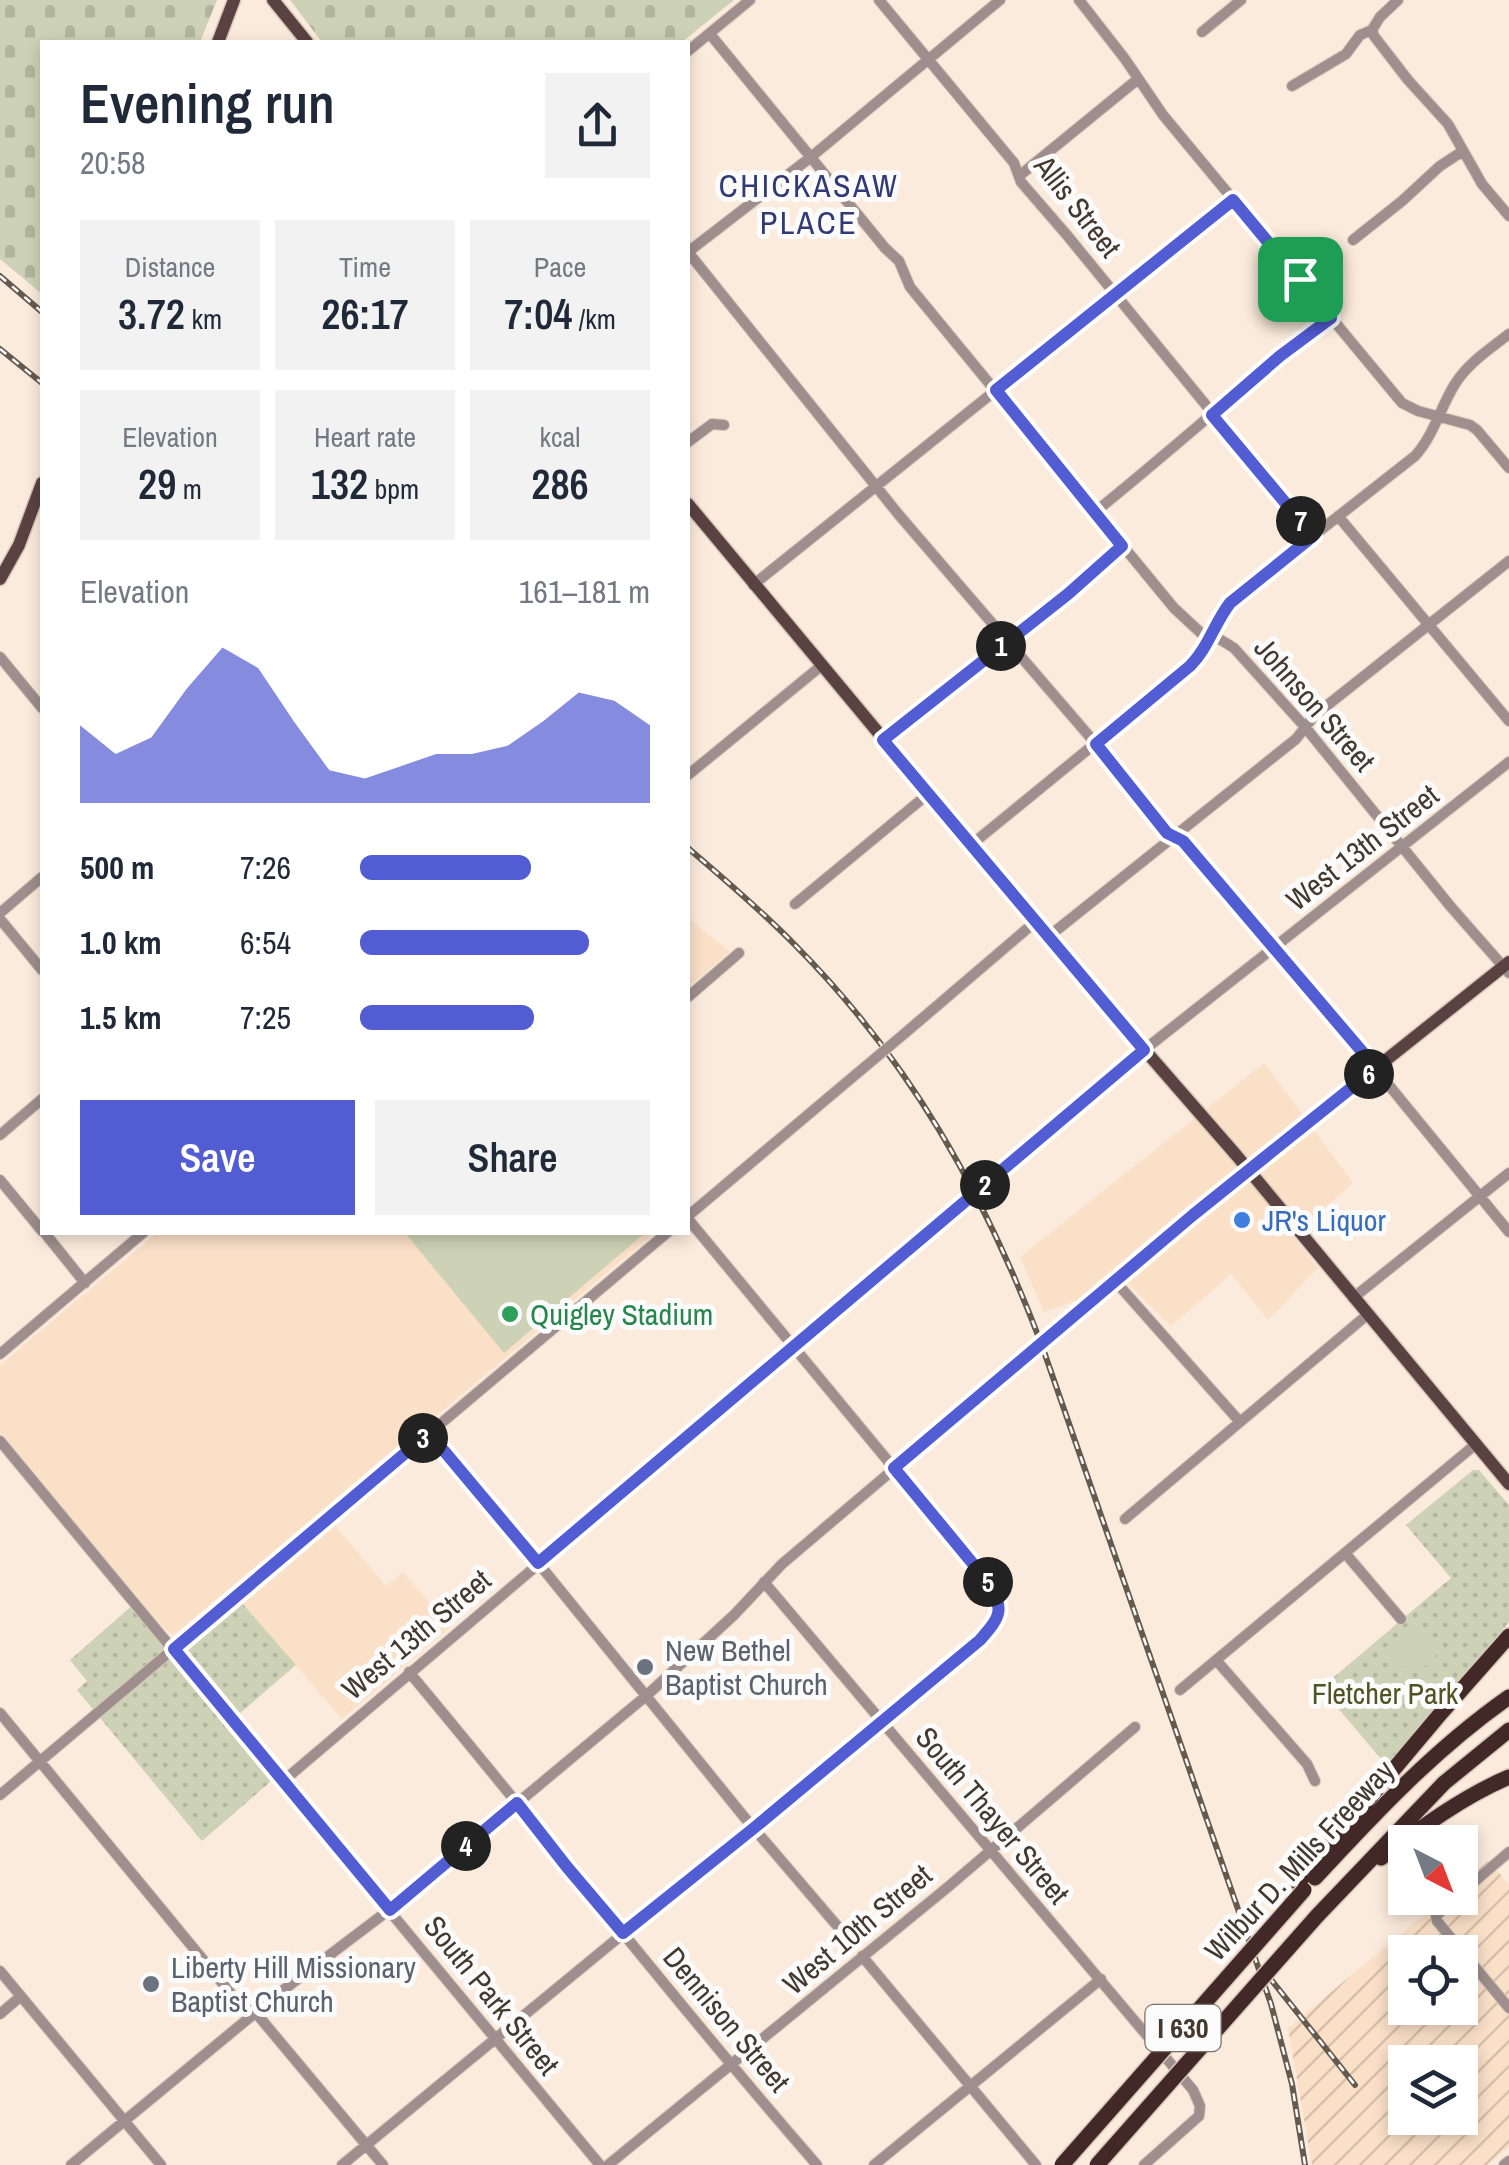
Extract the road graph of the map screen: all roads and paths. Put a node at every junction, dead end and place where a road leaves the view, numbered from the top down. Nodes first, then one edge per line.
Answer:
1 (234, 0) edge
2 (273, 0) edge
3 (750, 0) edge
4 (879, 0) edge
5 (1000, 0) edge
6 (1079, 0) edge
7 (1241, 0) edge
8 (1398, 0) edge
9 (1372, 30) junction
10 (1202, 32) dead end
11 (710, 34) junction
12 (219, 40) edge
13 (305, 40) edge
14 (690, 49) edge
15 (926, 59) junction
16 (1138, 79) junction
17 (1292, 86) dead end
18 (1464, 151) junction
19 (811, 157) junction
20 (1019, 176) junction
21 (1233, 200) junction
22 (1509, 216) edge
23 (1352, 240) dead end
24 (690, 250) edge
25 (690, 254) edge
26 (1116, 294) junction
27 (1331, 318) junction
28 (1509, 334) edge
29 (996, 390) junction
30 (1212, 415) junction
31 (1440, 416) junction
32 (724, 425) dead end
33 (690, 440) edge
34 (1509, 468) edge
35 (877, 486) junction
36 (40, 488) edge
37 (690, 506) edge
38 (1095, 512) junction
39 (1338, 516) junction
40 (1313, 536) junction
41 (1122, 546) junction
42 (1509, 561) edge
43 (0, 579) edge
44 (753, 585) junction
45 (1428, 626) junction
46 (1210, 636) junction
47 (1006, 642) junction
48 (0, 656) edge
49 (822, 666) junction
50 (40, 706) edge
51 (1509, 721) edge
52 (1305, 727) junction
53 (883, 740) junction
54 (1096, 744) junction
55 (1509, 762) edge
56 (690, 773) edge
57 (928, 794) junction
58 (1174, 837) junction
59 (971, 845) junction
60 (1402, 846) junction
61 (40, 879) edge
62 (795, 904) dead end
63 (0, 916) edge
64 (1036, 922) junction
65 (1048, 937) junction
66 (1273, 948) junction
67 (739, 952) dead end
68 (40, 967) edge
69 (1507, 967) edge
70 (690, 994) edge
71 (1144, 1050) junction
72 (1376, 1068) junction
73 (40, 1102) edge
74 (0, 1134) edge
75 (1248, 1170) junction
76 (1509, 1173) edge
77 (0, 1180) edge
78 (1480, 1197) junction
79 (690, 1215) edge
80 (690, 1220) edge
81 (40, 1228) edge
82 (1509, 1232) edge
83 (45, 1235) edge
84 (141, 1235) edge
85 (664, 1235) edge
86 (1115, 1282) junction
87 (85, 1283) junction
88 (1353, 1298) junction
89 (1367, 1315) junction
90 (792, 1348) junction
91 (0, 1354) edge
92 (1240, 1422) junction
93 (429, 1433) junction
94 (0, 1441) edge
95 (1476, 1444) junction
96 (894, 1468) junction
97 (1509, 1484) edge
98 (1125, 1519) dead end
99 (1345, 1553) junction
100 (538, 1563) junction
101 (764, 1582) junction
102 (1401, 1619) dead end
103 (1509, 1636) edge
104 (174, 1649) junction
105 (1216, 1660) junction
106 (409, 1672) junction
107 (1180, 1690) dead end
108 (646, 1696) junction
109 (1509, 1697) edge
110 (0, 1712) edge
111 (881, 1721) junction
112 (1135, 1727) dead end
113 (1509, 1730) edge
114 (40, 1761) junction
115 (1509, 1777) edge
116 (1315, 1781) dead end
117 (282, 1782) junction
118 (0, 1795) edge
119 (517, 1803) junction
120 (754, 1828) junction
121 (990, 1850) junction
122 (1509, 1852) edge
123 (1478, 1879) edge
124 (1301, 1887) junction
125 (1342, 1888) junction
126 (390, 1910) junction
127 (1437, 1915) edge
128 (623, 1933) junction
129 (850, 1942) dead end
130 (862, 1956) junction
131 (0, 1971) edge
132 (1101, 1979) junction
133 (21, 1996) junction
134 (1509, 2008) edge
135 (256, 2013) junction
136 (0, 2014) edge
137 (496, 2040) junction
138 (732, 2063) junction
139 (972, 2086) junction
140 (124, 2121) junction
141 (368, 2144) junction
142 (71, 2165) edge
143 (161, 2165) edge
144 (342, 2165) edge
145 (383, 2165) edge
146 (600, 2165) edge
147 (608, 2165) edge
148 (817, 2165) edge
149 (874, 2165) edge
150 (1036, 2165) edge
151 (1062, 2165) edge
152 (1097, 2165) edge
153 (1144, 2165) edge

1 - 12 main road
2 - 13 main road
3 - 11 street
4 - 15 street, Allis Street
5 - 15 street
6 - 16 street
7 - 10 street
8 - 9 street
9 - 17 street
9 - 18 street
11 - 14 street
11 - 19 street, Johnson Street
15 - 19 street
15 - 20 street, Allis Street
16 - 20 street
16 - 21 street
18 - 22 street
18 - 23 street
19 - 24 street
19 - 29 street, Johnson Street
20 - 26 street, Allis Street
21 - 26 street
21 - 27 street
25 - 35 street
26 - 29 street
26 - 30 street, Allis Street
27 - 30 street
27 - 31 street
28 - 31 street
29 - 35 street
29 - 38 street, Johnson Street
30 - 38 street
30 - 40 street, Allis Street
31 - 34 street
31 - 39 street
32 - 33 street
35 - 44 street
35 - 47 street
36 - 43 main road
37 - 44 main road
38 - 41 street, Johnson Street
39 - 40 street
39 - 45 street
40 - 46 street
41 - 46 street, Johnson Street
41 - 47 street
42 - 45 street
44 - 49 main road
45 - 51 street
45 - 52 street
46 - 52 street, Johnson Street
46 - 54 street
47 - 53 street
47 - 54 street
48 - 50 street
49 - 53 main road
49 - 56 street
52 - 58 street
52 - 60 street, Johnson Street
53 - 57 main road
54 - 58 street
54 - 59 street
55 - 60 street, West 13th Street
57 - 59 main road
57 - 62 street
58 - 65 street
58 - 66 street
59 - 64 main road
60 - 66 street, West 13th Street
60 - 69 street, Johnson Street
61 - 63 street
63 - 68 street
64 - 65 main road
64 - 79 street, bridge
65 - 71 main road
66 - 71 street, West 13th Street
66 - 72 street
67 - 70 street
69 - 72 main road
71 - 75 main road
71 - 90 street, West 13th Street, bridge
72 - 75 main road
72 - 78 street
73 - 74 street
75 - 86 street
75 - 88 main road
76 - 78 street
77 - 81 street
78 - 82 street
78 - 88 street
80 - 90 street
83 - 87 street
84 - 87 street
85 - 93 street
86 - 92 street
86 - 96 street, bridge
87 - 91 street
88 - 89 main road
89 - 92 street
89 - 95 main road
90 - 96 street
90 - 100 street, West 13th Street
92 - 98 street
93 - 100 street
93 - 104 street
94 - 104 street, South Park Street
95 - 97 main road
95 - 99 street
96 - 101 street
96 - 111 street
99 - 102 street
99 - 105 street
100 - 106 street, West 13th Street
100 - 108 street
101 - 108 street
101 - 111 street, South Thayer Street
103 - 124 highway
104 - 114 street
104 - 117 street, South Park Street
105 - 107 street
105 - 116 street
106 - 117 street, West 13th Street
106 - 119 street, Dennison Street
108 - 119 street
108 - 120 street
109 - 124 highway, Wilbur D. Mills Freeway
110 - 114 street
111 - 120 street
111 - 121 street, South Thayer Street
112 - 121 street, West 10th Street
113 - 125 highway, Wilbur D. Mills Freeway / I 630
114 - 118 street
114 - 135 street
115 - 125 highway
117 - 126 street, South Park Street
119 - 126 street
119 - 128 street, Dennison Street
120 - 128 street
120 - 129 street
121 - 130 street, West 10th Street
121 - 132 street, South Thayer Street
122 - 123 street
124 - 151 highway, Wilbur D. Mills Freeway / I 630, bridge
125 - 152 highway, Wilbur D. Mills Freeway / I 630, bridge
126 - 135 street
126 - 137 street, South Park Street
127 - 134 street
128 - 137 street
128 - 138 street, Dennison Street
130 - 138 street, West 10th Street
130 - 139 street
131 - 133 street
132 - 139 street
132 - 153 street, South Thayer Street
133 - 136 street
133 - 140 street
135 - 140 street
135 - 141 street
137 - 141 street
137 - 146 street, South Park Street
138 - 147 street, West 10th Street
138 - 148 street, Dennison Street
139 - 149 street
139 - 150 street
140 - 142 street
140 - 143 street
141 - 144 street
141 - 145 street

